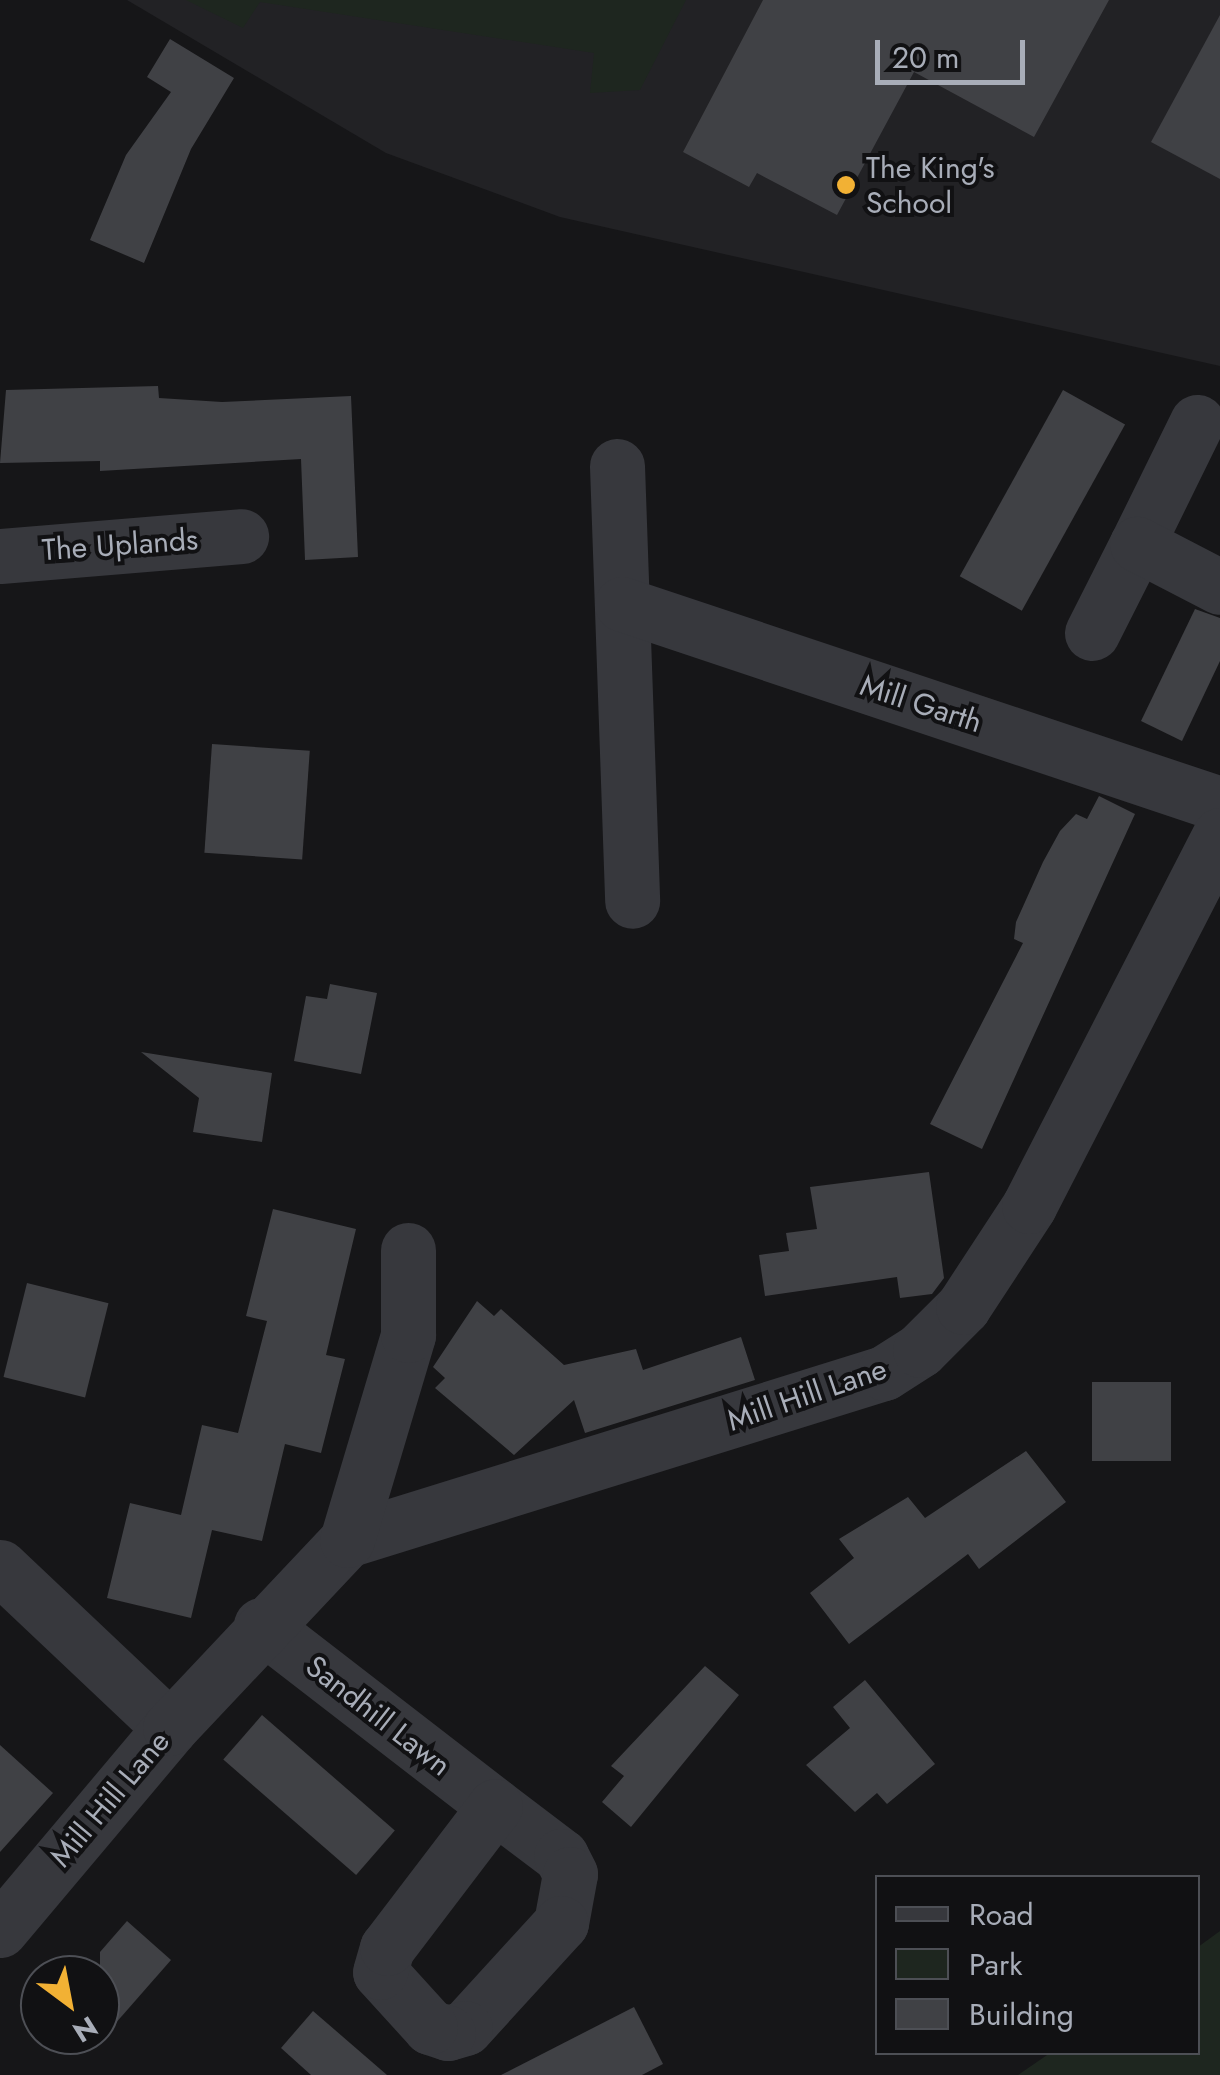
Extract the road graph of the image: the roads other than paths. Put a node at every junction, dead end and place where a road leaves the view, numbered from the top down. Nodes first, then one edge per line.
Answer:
1 (1197, 422) dead end
2 (617, 466) dead end
3 (240, 536) dead end
4 (1137, 544) junction
5 (0, 556) edge
6 (1220, 587) edge
7 (622, 604) junction
8 (1092, 633) dead end
9 (1220, 804) edge
10 (1213, 849) edge
11 (632, 901) dead end
12 (408, 1250) dead end
13 (348, 1540) junction
14 (0, 1567) edge
15 (261, 1625) junction
16 (170, 1728) junction
17 (496, 1806) dead end
18 (0, 1930) edge

1 - 4 street
2 - 7 street
3 - 5 street, The Uplands
4 - 6 street
4 - 8 street
7 - 9 street, Mill Garth
7 - 11 street
10 - 13 street, Mill Hill Lane
12 - 13 street, Mill Hill Lane
13 - 15 street, Mill Hill Lane
14 - 16 street
15 - 16 street, Mill Hill Lane
15 - 17 street, Sandhill Lawn
16 - 18 street, Mill Hill Lane

